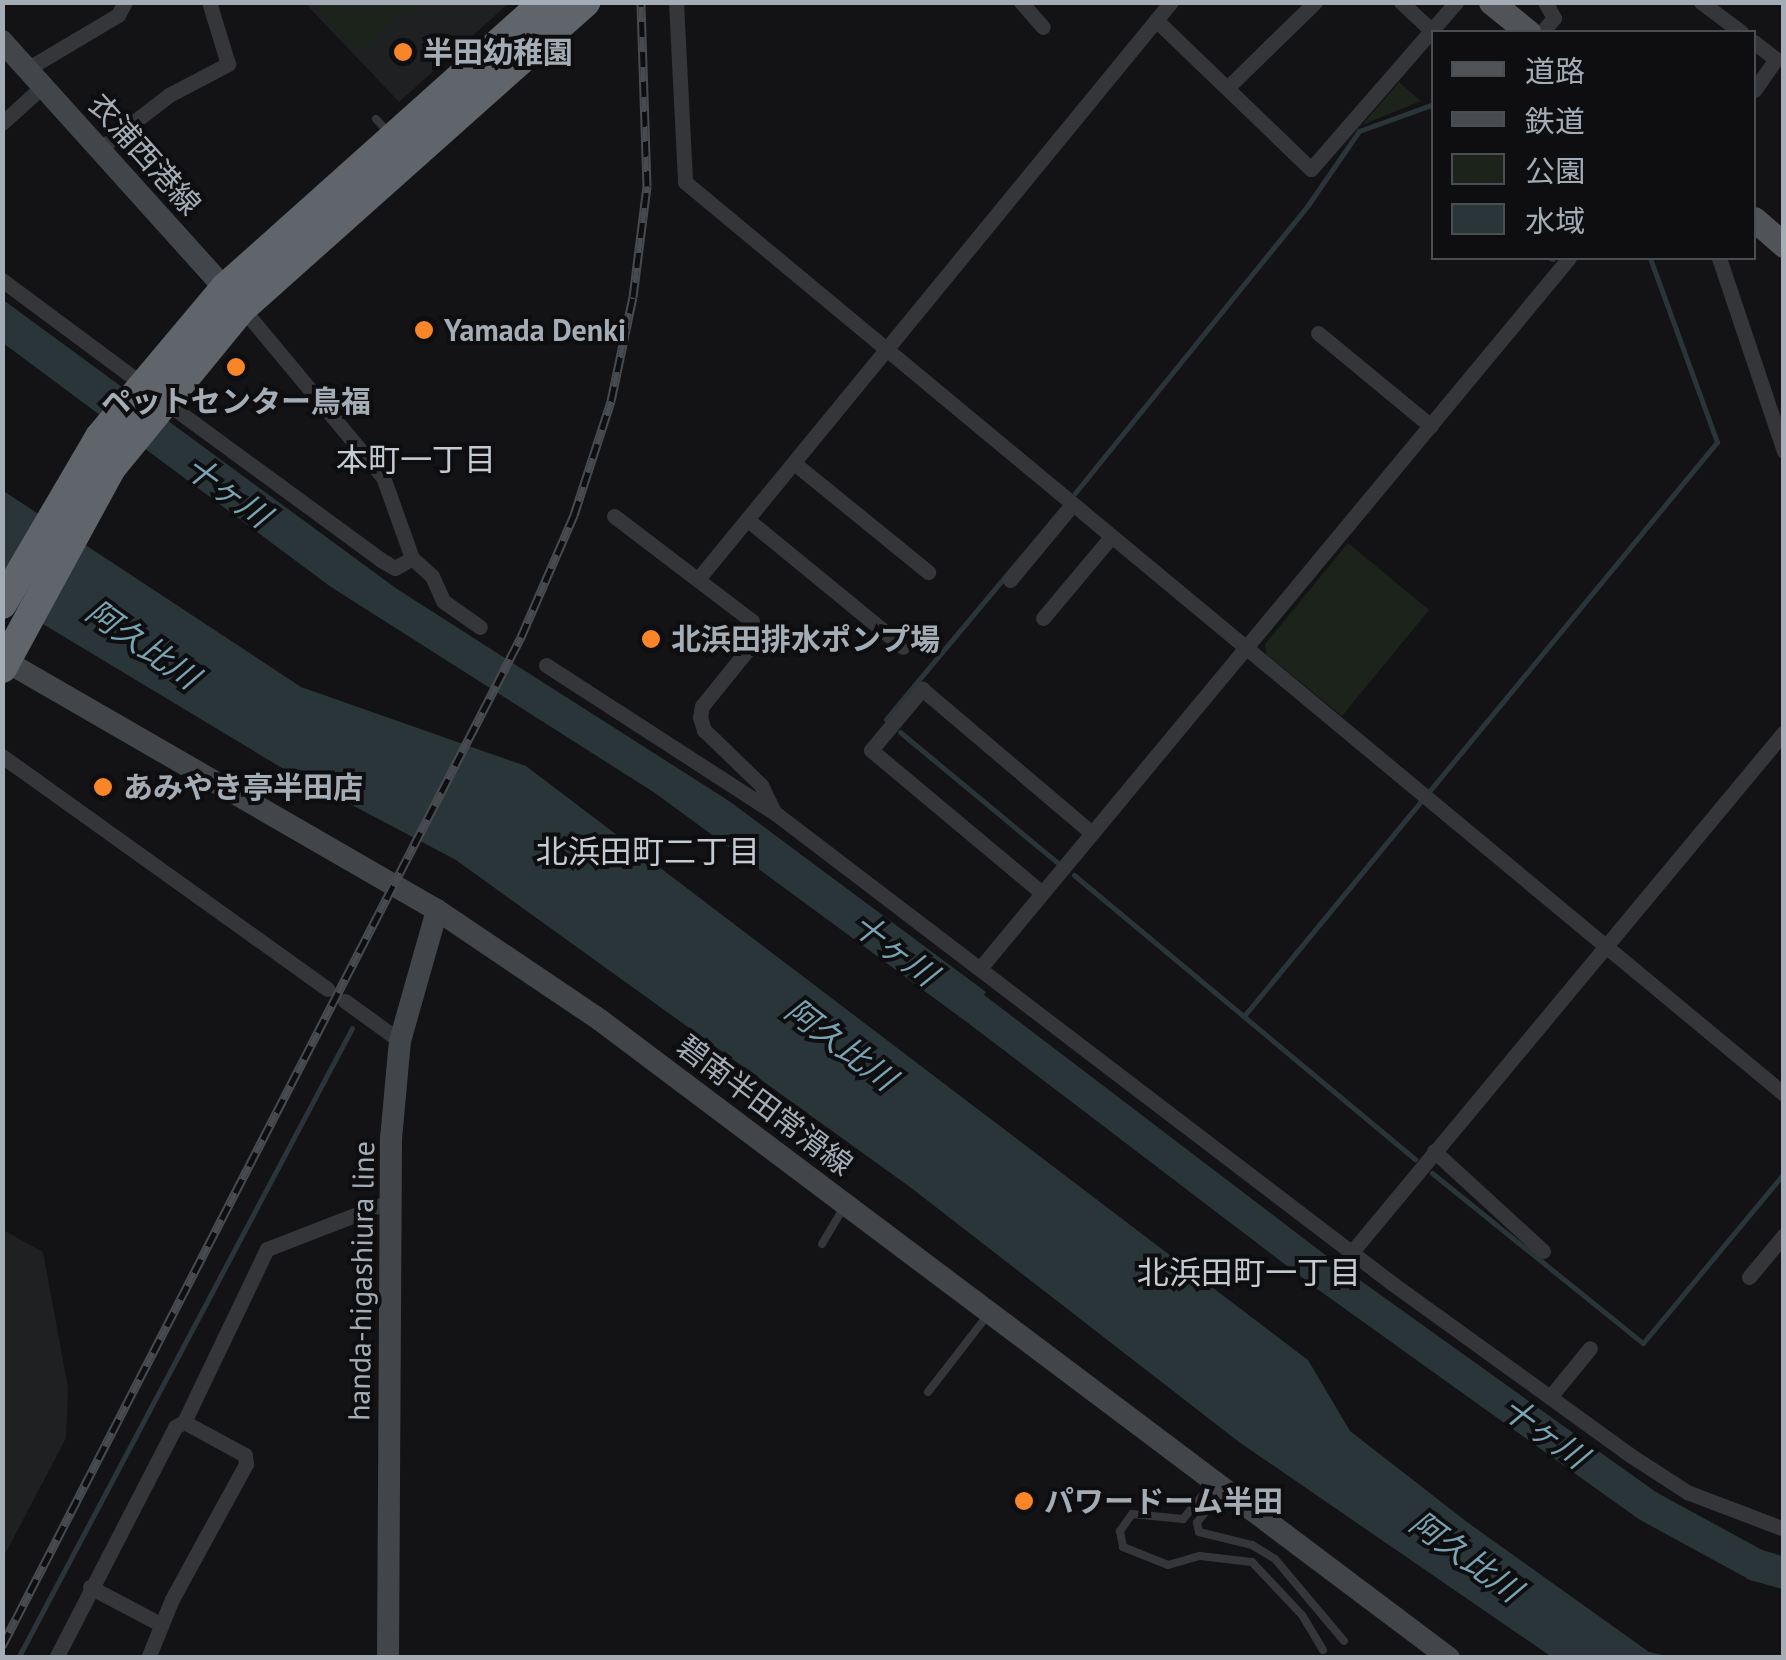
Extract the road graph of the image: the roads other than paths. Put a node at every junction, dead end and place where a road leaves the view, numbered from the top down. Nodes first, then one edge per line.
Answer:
1 (125, 2) edge
2 (209, 2) edge
3 (545, 2) edge
4 (585, 2) edge
5 (676, 2) edge
6 (1021, 2) edge
7 (1148, 2) edge
8 (1315, 2) edge
9 (1401, 2) edge
10 (1456, 2) edge
11 (1491, 2) edge
12 (1545, 2) edge
13 (1701, 2) edge
14 (1163, 13) edge
15 (1042, 27) dead end
16 (1431, 30) edge
17 (1433, 30) edge
18 (1526, 30) edge
19 (1544, 30) edge
20 (1738, 30) edge
21 (1431, 32) edge
22 (2, 41) edge
23 (1756, 44) edge
24 (35, 78) junction
25 (1756, 87) edge
26 (1227, 88) junction
27 (2, 123) edge
28 (99, 148) junction
29 (1756, 221) edge
30 (1784, 245) edge
31 (1567, 260) edge
32 (1720, 260) edge
33 (2, 280) edge
34 (234, 298) junction
35 (1318, 333) dead end
36 (888, 351) junction
37 (150, 396) junction
38 (1431, 426) junction
39 (1784, 452) edge
40 (794, 463) junction
41 (1072, 505) junction
42 (614, 516) dead end
43 (748, 520) junction
44 (1112, 536) junction
45 (412, 558) junction
46 (928, 572) dead end
47 (698, 579) junction
48 (1010, 580) dead end
49 (13, 613) edge
50 (1043, 618) dead end
51 (480, 628) dead end
52 (903, 647) dead end
53 (1246, 648) junction
54 (3, 663) edge
55 (546, 665) dead end
56 (1784, 732) edge
57 (2, 756) edge
58 (775, 813) junction
59 (1092, 832) junction
60 (1042, 894) junction
61 (437, 910) junction
62 (1604, 947) junction
63 (981, 968) junction
64 (328, 989) dead end
65 (345, 1001) dead end
66 (400, 1042) junction
67 (1784, 1094) edge
68 (1434, 1151) junction
69 (391, 1201) junction
70 (846, 1203) junction
71 (1784, 1235) edge
72 (822, 1244) dead end
73 (1544, 1251) dead end
74 (1352, 1252) junction
75 (1750, 1277) dead end
76 (990, 1312) junction
77 (1590, 1348) dead end
78 (928, 1392) dead end
79 (1550, 1397) junction
80 (184, 1422) junction
81 (1219, 1485) junction
82 (1784, 1530) edge
83 (90, 1587) junction
84 (160, 1624) junction
85 (1344, 1641) dead end
86 (1323, 1650) dead end
87 (56, 1658) edge
88 (148, 1658) edge
89 (388, 1658) edge
90 (1449, 1658) edge

1 - 24 street
2 - 28 street
3 - 34 highway
4 - 34 highway
5 - 36 street
6 - 15 street
7 - 14 street
8 - 26 street
9 - 16 street
10 - 17 street
11 - 18 main road
12 - 19 street
13 - 20 street
14 - 26 street
14 - 36 street
21 - 26 street
22 - 24 main road, 衣浦西港線
23 - 25 street
24 - 27 street
24 - 28 main road, 衣浦西港線
28 - 34 main road, 衣浦西港線
29 - 30 main road
31 - 38 street
32 - 39 street
33 - 37 street
34 - 37 highway
34 - 45 street
35 - 38 street
36 - 40 street
36 - 41 street
37 - 45 street
37 - 49 highway
38 - 53 street
40 - 43 street
40 - 46 street
41 - 44 street
41 - 48 street
42 - 47 street
43 - 47 street
43 - 52 street
44 - 50 street
44 - 53 street
45 - 51 street
47 - 58 street
49 - 54 highway
53 - 59 street
53 - 62 street
54 - 61 main road, 碧南半田常滑線
55 - 58 street
56 - 62 street
57 - 64 street
58 - 63 street
59 - 60 street
59 - 60 street
60 - 63 street
61 - 66 main road, handa-higashiura line
61 - 70 main road, 碧南半田常滑線
62 - 67 street
62 - 68 street
63 - 74 street
65 - 66 street
66 - 69 main road, handa-higashiura line
68 - 73 street
68 - 74 street
69 - 80 street
69 - 89 main road, handa-higashiura line
70 - 72 lane
70 - 76 main road, 碧南半田常滑線
71 - 75 street
74 - 79 street
76 - 78 lane
76 - 81 main road, 碧南半田常滑線
77 - 79 street
79 - 82 street
80 - 83 street
80 - 84 street
81 - 85 lane
81 - 86 lane
81 - 90 main road, 碧南半田常滑線
83 - 84 street
83 - 87 street
84 - 88 street

